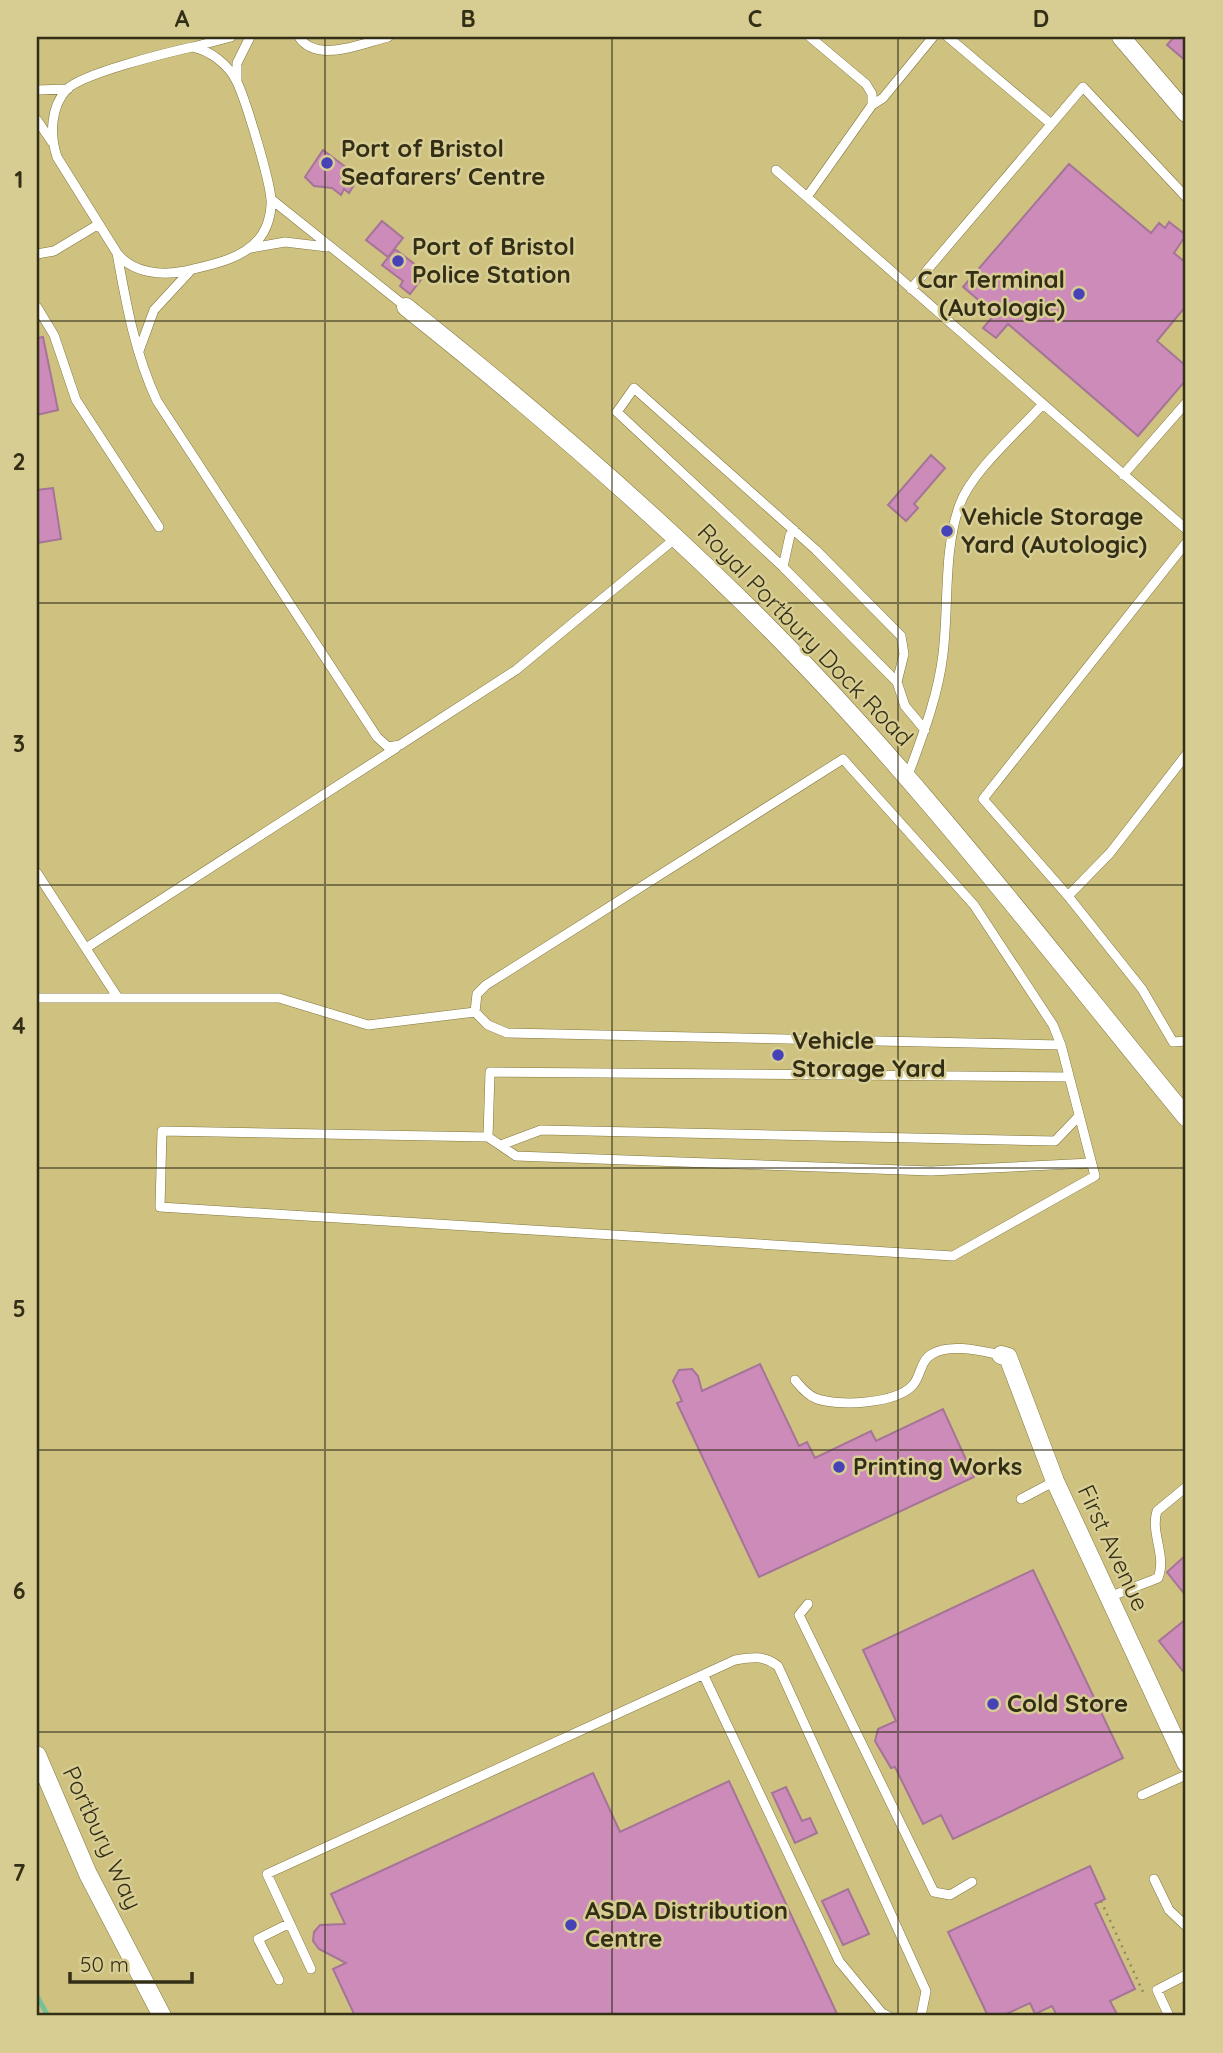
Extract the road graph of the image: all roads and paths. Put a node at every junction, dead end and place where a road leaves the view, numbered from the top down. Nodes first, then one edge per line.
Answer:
1 (231, 37) edge
2 (250, 37) edge
3 (299, 37) edge
4 (388, 37) edge
5 (810, 37) edge
6 (933, 37) edge
7 (948, 37) edge
8 (1121, 37) edge
9 (192, 47) junction
10 (237, 81) junction
11 (68, 89) junction
12 (37, 90) edge
13 (872, 105) junction
14 (1186, 113) edge
15 (37, 120) edge
16 (1050, 123) junction
17 (53, 144) junction
18 (776, 170) dead end
19 (807, 197) junction
20 (1186, 197) edge
21 (271, 199) junction
22 (99, 224) junction
23 (250, 248) junction
24 (329, 248) junction
25 (117, 253) junction
26 (37, 254) edge
27 (192, 269) junction
28 (911, 289) junction
29 (37, 307) edge
30 (406, 307) joint
31 (139, 352) junction
32 (1186, 403) edge
33 (1042, 405) junction
34 (1123, 475) junction
35 (159, 527) dead end
36 (1186, 529) edge
37 (794, 530) junction
38 (677, 537) junction
39 (1186, 543) edge
40 (783, 567) junction
41 (897, 682) junction
42 (925, 730) junction
43 (400, 745) junction
44 (1186, 755) edge
45 (907, 778) junction
46 (37, 873) edge
47 (1068, 896) junction
48 (86, 948) junction
49 (37, 998) edge
50 (118, 998) junction
51 (475, 1012) junction
52 (1186, 1041) edge
53 (1061, 1045) junction
54 (1069, 1077) junction
55 (1079, 1116) junction
56 (1186, 1117) edge
57 (488, 1137) junction
58 (501, 1145) junction
59 (1091, 1163) junction
60 (1001, 1355) joint
61 (795, 1380) dead end
62 (1055, 1481) junction
63 (1186, 1487) edge
64 (1021, 1499) dead end
65 (1110, 1597) junction
66 (808, 1604) dead end
67 (704, 1676) junction
68 (37, 1755) edge
69 (1186, 1763) edge
70 (1186, 1775) edge
71 (1142, 1795) dead end
72 (1154, 1879) dead end
73 (972, 1882) dead end
74 (1101, 1901) dead end
75 (290, 1923) junction
76 (1186, 1926) edge
77 (311, 1969) dead end
78 (1186, 1975) edge
79 (279, 1980) dead end
80 (1146, 1999) dead end
81 (162, 2016) edge
82 (888, 2016) edge
83 (921, 2016) edge
84 (1169, 2016) edge

1 - 9 lane
2 - 10 lane
3 - 4 lane
5 - 13 lane
6 - 13 lane
7 - 16 lane
8 - 14 street
9 - 10 lane
9 - 11 lane
10 - 21 lane
11 - 12 lane
11 - 17 lane
13 - 19 lane
15 - 17 lane
16 - 20 lane
16 - 28 lane
17 - 22 lane
18 - 19 lane
19 - 28 lane
21 - 23 lane
21 - 24 lane, Royal Portbury Dock Road
22 - 25 lane
22 - 26 lane
23 - 24 lane
23 - 27 lane
24 - 30 lane, Royal Portbury Dock Road
25 - 27 lane
25 - 31 lane
27 - 31 lane
28 - 33 lane
29 - 35 lane
30 - 38 street, Royal Portbury Dock Road
31 - 43 lane
32 - 34 lane
33 - 34 lane
33 - 42 lane
34 - 36 lane
37 - 40 lane
37 - 40 lane
37 - 41 lane
38 - 43 lane
38 - 45 street, Royal Portbury Dock Road
39 - 47 lane
40 - 41 lane
41 - 42 lane
42 - 45 lane
43 - 48 lane
44 - 47 lane
45 - 56 street, Royal Portbury Dock Road
46 - 48 lane
47 - 52 lane
48 - 50 lane
49 - 50 lane
50 - 51 lane
51 - 53 lane
51 - 53 lane
53 - 54 lane
54 - 55 lane
54 - 57 lane
55 - 58 lane
55 - 59 lane
57 - 58 lane
57 - 59 lane
58 - 59 lane
60 - 61 lane
60 - 62 street, First Avenue
62 - 64 lane
62 - 65 street, First Avenue
63 - 65 lane
65 - 69 street, First Avenue
66 - 73 lane
67 - 75 lane
67 - 82 lane
67 - 83 lane
68 - 81 street, Portbury Way
70 - 71 lane
72 - 76 lane
74 - 80 path
75 - 77 lane
75 - 79 lane
78 - 84 lane

